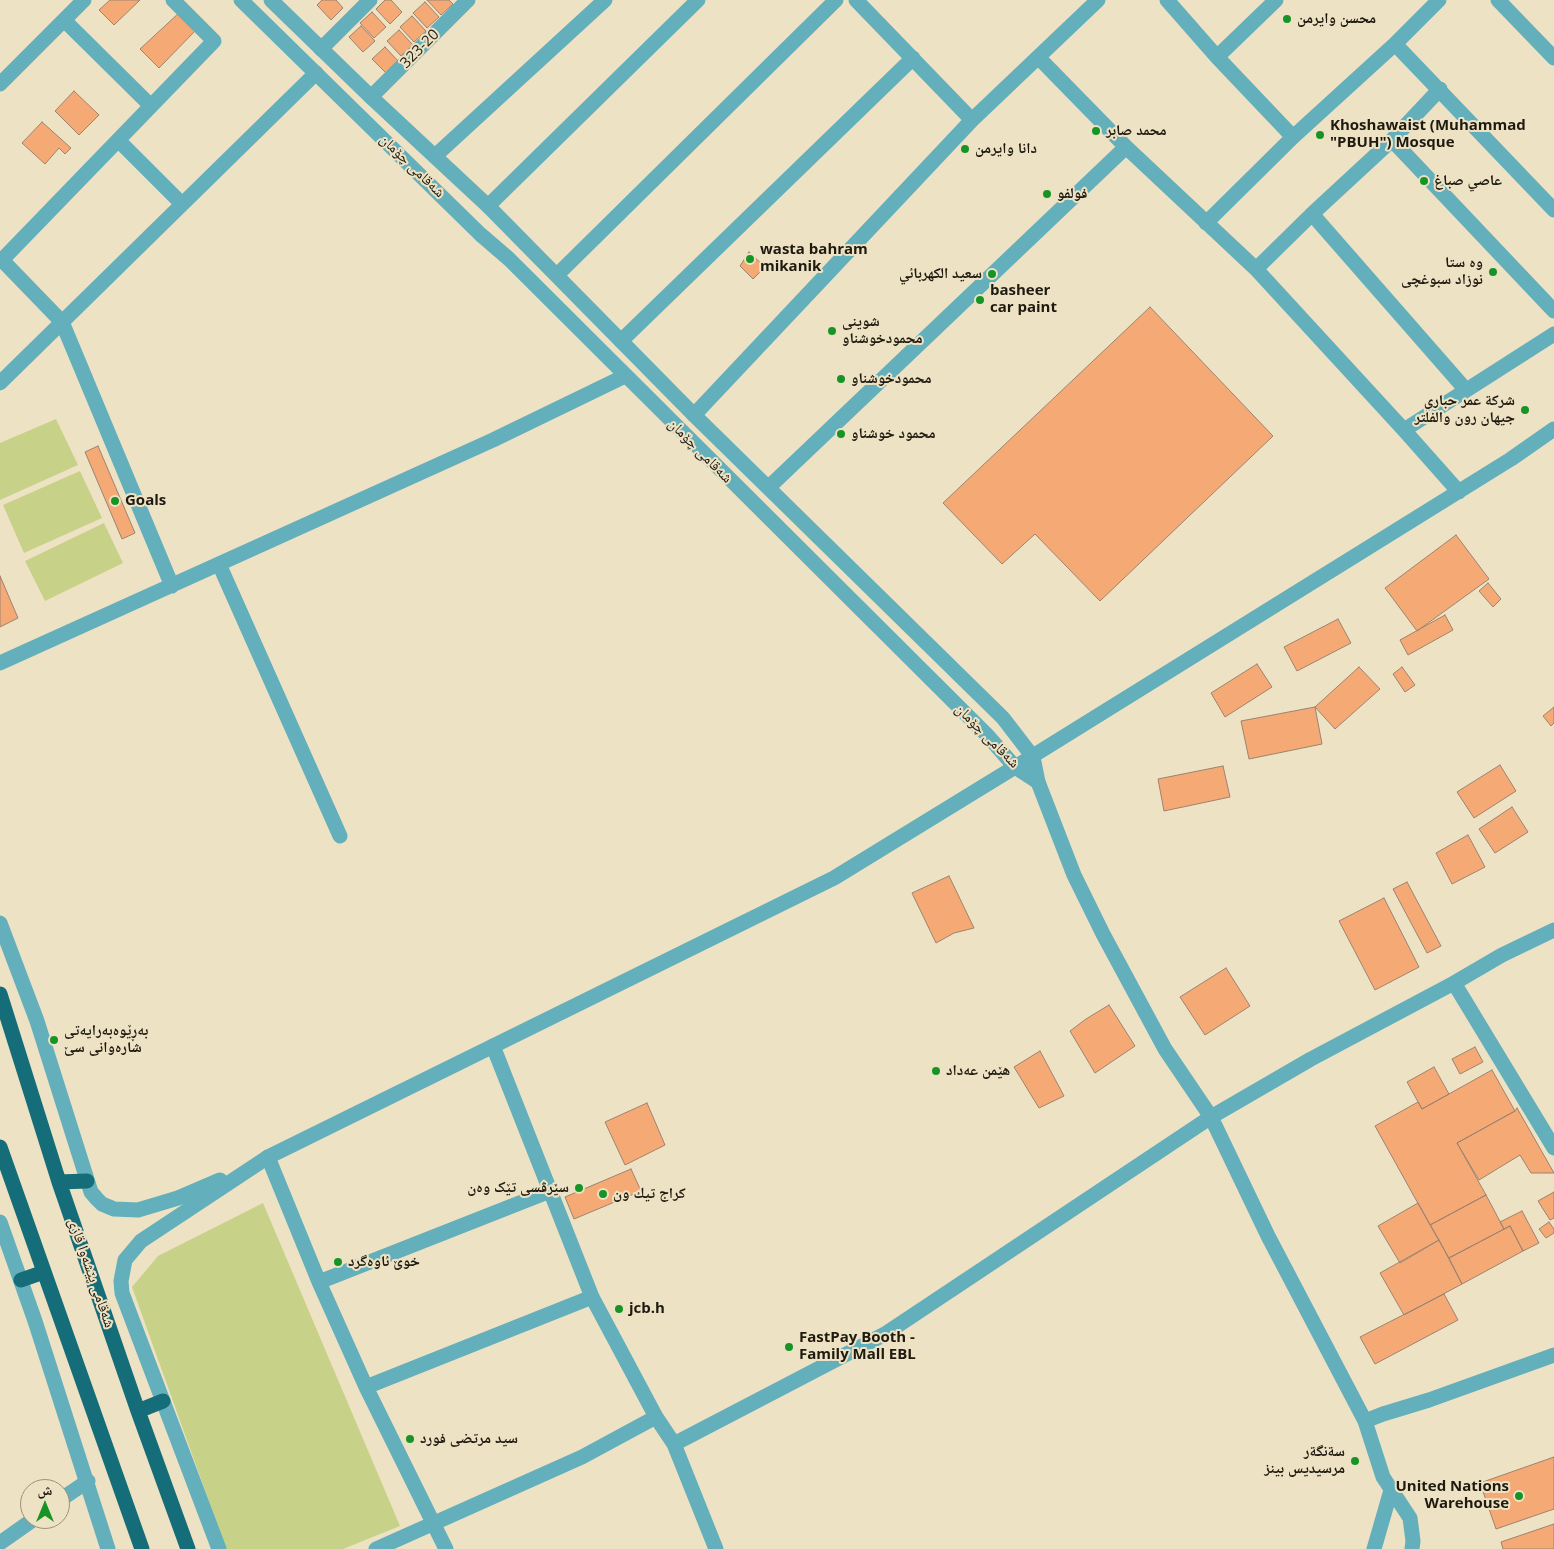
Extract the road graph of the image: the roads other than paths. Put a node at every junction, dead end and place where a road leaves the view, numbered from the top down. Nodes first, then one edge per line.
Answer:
1 (84, 0) edge
2 (173, 0) edge
3 (241, 0) edge
4 (271, 0) edge
5 (370, 0) edge
6 (468, 0) edge
7 (605, 0) edge
8 (698, 0) edge
9 (836, 0) edge
10 (856, 0) edge
11 (1098, 0) edge
12 (1167, 0) edge
13 (1276, 0) edge
14 (1439, 0) edge
15 (1498, 0) edge
16 (64, 20) junction
17 (1395, 44) junction
18 (321, 49) junction
19 (913, 58) junction
20 (1038, 58) junction
21 (1217, 58) junction
22 (1554, 58) edge
23 (316, 73) junction
24 (0, 84) edge
25 (1440, 89) junction
26 (371, 97) junction
27 (151, 106) junction
28 (972, 120) junction
29 (1293, 137) junction
30 (118, 140) junction
31 (1392, 140) junction
32 (1126, 147) junction
33 (435, 156) junction
34 (459, 178) junction
35 (442, 195) junction
36 (182, 204) junction
37 (488, 206) junction
38 (1554, 210) edge
39 (1312, 214) junction
40 (1206, 223) junction
41 (1256, 269) junction
42 (557, 275) junction
43 (1554, 311) edge
44 (62, 322) junction
45 (1554, 334) edge
46 (621, 341) junction
47 (3, 375) edge
48 (625, 376) junction
49 (1466, 390) junction
50 (694, 414) junction
51 (1554, 429) edge
52 (1404, 430) junction
53 (769, 487) junction
54 (1458, 492) junction
55 (219, 564) junction
56 (172, 586) junction
57 (0, 663) edge
58 (1003, 718) junction
59 (987, 735) junction
60 (1033, 757) junction
61 (1015, 767) junction
62 (1038, 782) junction
63 (340, 836) dead end
64 (0, 923) edge
65 (1554, 930) edge
66 (1454, 983) junction
67 (0, 994) edge
68 (0, 1004) edge
69 (13, 1030) junction
70 (493, 1046) junction
71 (1210, 1117) junction
72 (0, 1147) edge
73 (1554, 1148) edge
74 (262, 1161) junction
75 (87, 1180) junction
76 (60, 1182) junction
77 (550, 1191) junction
78 (0, 1222) edge
79 (44, 1272) junction
80 (20, 1280) junction
81 (319, 1282) junction
82 (592, 1297) junction
83 (1554, 1355) edge
84 (366, 1388) junction
85 (163, 1401) junction
86 (138, 1411) junction
87 (656, 1417) junction
88 (1365, 1421) junction
89 (674, 1444) junction
90 (88, 1481) junction
91 (1390, 1490) junction
92 (70, 1493) edge
93 (434, 1524) junction
94 (20, 1529) edge
95 (0, 1543) edge
96 (108, 1549) edge
97 (142, 1549) edge
98 (188, 1549) edge
99 (220, 1549) edge
100 (376, 1549) edge
101 (446, 1549) edge
102 (716, 1549) edge
103 (1374, 1549) edge
104 (1412, 1549) edge

1 - 16 street
2 - 27 street
3 - 23 street, شەقامی چۆمان
4 - 18 street, شەقامی چۆمان
5 - 18 street
6 - 26 street, 323-20
7 - 33 street
8 - 37 street
9 - 42 street
10 - 19 street
11 - 20 street
12 - 21 street
13 - 21 street
14 - 17 street
15 - 22 street
16 - 24 street
16 - 27 street
17 - 25 street
17 - 29 street
18 - 26 street, شەقامی چۆمان
19 - 28 street
19 - 46 street
20 - 28 street
20 - 32 street
21 - 29 street
23 - 35 street, شەقامی چۆمان
23 - 36 street
25 - 31 street
25 - 38 street
26 - 33 street, شەقامی چۆمان
27 - 30 street
28 - 50 street
29 - 40 street
30 - 36 street
30 - 44 street
31 - 39 street
31 - 43 street
32 - 40 street
32 - 53 street
33 - 34 street, شەقامی چۆمان
34 - 35 street
34 - 37 street, شەقامی چۆمان
35 - 48 street, شەقامی چۆمان
36 - 44 street
37 - 42 street, شەقامی چۆمان
39 - 41 street
39 - 49 street
40 - 41 street
41 - 52 street
42 - 46 street, شەقامی چۆمان
44 - 47 street
44 - 56 street
45 - 49 street
46 - 50 street, شەقامی چۆمان
48 - 55 street
48 - 59 street, شەقامی چۆمان
49 - 52 street
50 - 53 street, شەقامی چۆمان
51 - 54 street
52 - 54 street
53 - 58 street, شەقامی چۆمان
54 - 60 street
55 - 56 street
55 - 63 street
56 - 57 street
58 - 59 street
58 - 60 street, شەقامی چۆمان
59 - 61 street, شەقامی چۆمان
60 - 61 street
60 - 62 street, شەقامی چۆمان
61 - 62 street, شەقامی چۆمان
61 - 70 street
62 - 71 street
64 - 75 street
65 - 66 street
66 - 71 street
66 - 73 street
67 - 69 highway, شەقامی پێشەوا قازی
68 - 69 highway
69 - 76 highway, شەقامی پێشەوا قازی
70 - 74 street
70 - 77 street
71 - 88 street
71 - 89 street
72 - 79 highway
74 - 75 street
74 - 81 street
74 - 85 street
75 - 76 highway
76 - 86 highway, شەقامی پێشەوا قازی
77 - 81 street
77 - 82 street
78 - 80 street
79 - 80 highway
79 - 97 highway
80 - 90 street
81 - 84 street
82 - 84 street
82 - 87 street
83 - 88 street
84 - 93 street
85 - 86 highway
85 - 99 street
86 - 98 highway, شەقامی پێشەوا قازی
87 - 89 street
87 - 93 street
88 - 91 street
89 - 102 street
90 - 92 street
90 - 96 street
91 - 103 street
91 - 104 street
93 - 100 street
93 - 101 street
94 - 95 street

